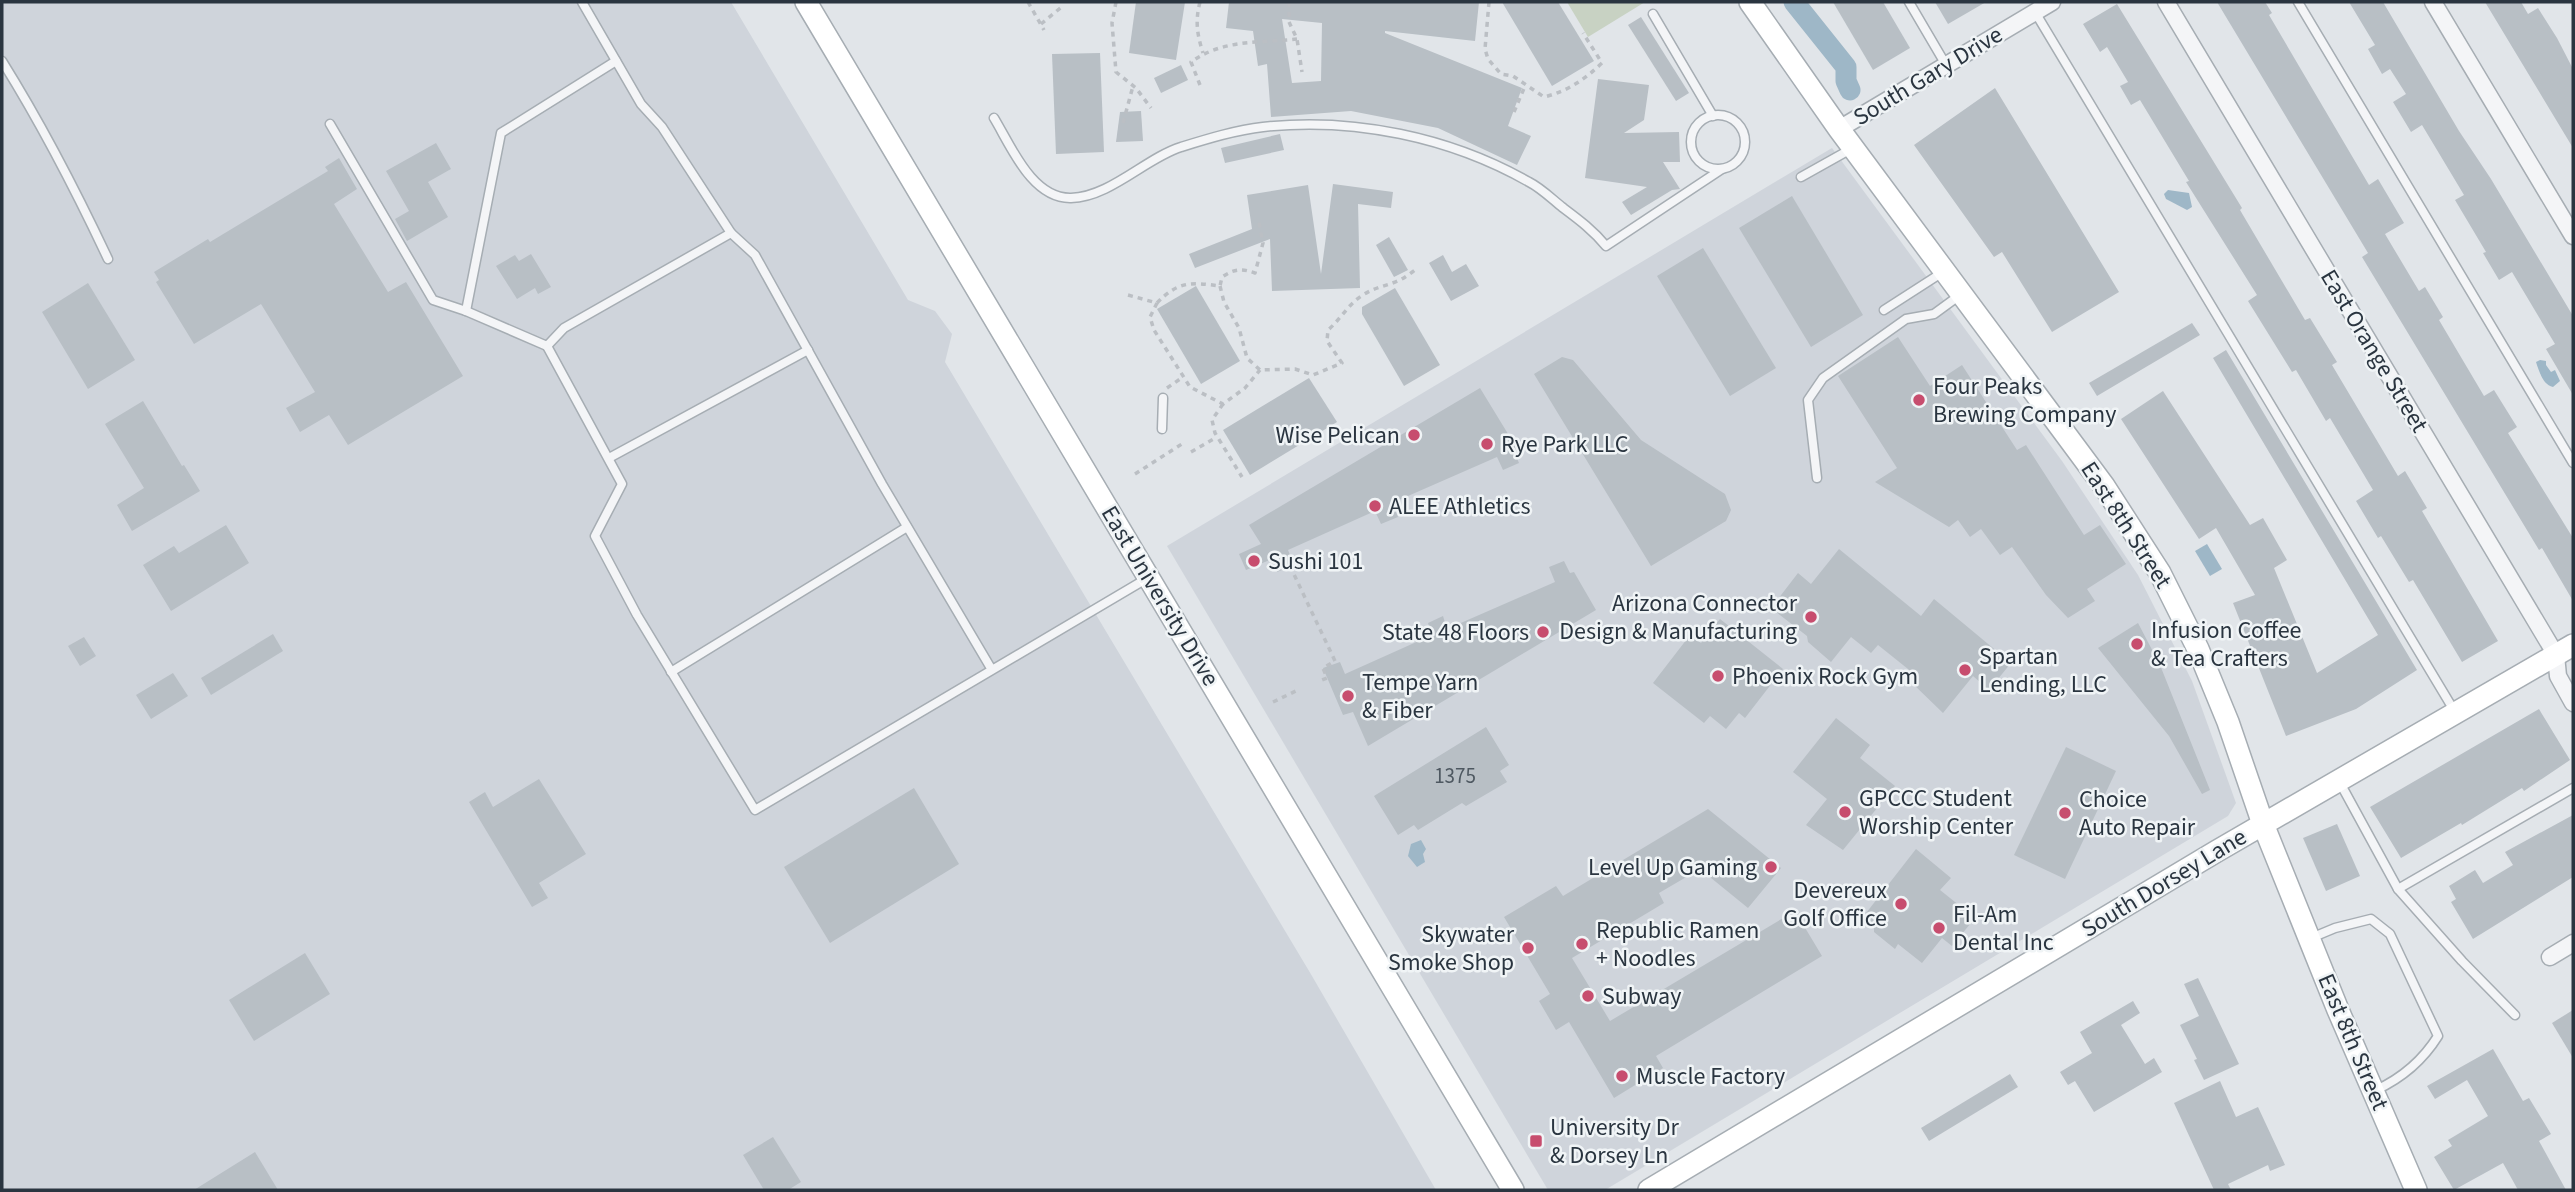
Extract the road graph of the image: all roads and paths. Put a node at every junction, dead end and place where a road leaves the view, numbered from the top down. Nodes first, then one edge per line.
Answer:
1 (582, 2) edge
2 (806, 2) edge
3 (1028, 2) edge
4 (1116, 2) edge
5 (1200, 2) edge
6 (1289, 2) edge
7 (1489, 2) edge
8 (1750, 2) edge
9 (1909, 2) edge
10 (2052, 2) edge
11 (2166, 2) edge
12 (2298, 2) edge
13 (2433, 2) edge
14 (1063, 5) dead end
15 (2035, 12) junction
16 (1653, 15) dead end
17 (1041, 24) junction
18 (1044, 30) dead end
19 (1583, 33) dead end
20 (1297, 39) junction
21 (1203, 53) junction
22 (2, 61) edge
23 (616, 61) junction
24 (1946, 65) junction
25 (1302, 72) dead end
26 (1200, 85) dead end
27 (1133, 86) junction
28 (1525, 86) junction
29 (1151, 108) dead end
30 (1514, 112) dead end
31 (1713, 116) junction
32 (994, 118) dead end
33 (1123, 123) dead end
34 (330, 124) dead end
35 (1839, 129) junction
36 (1853, 148) junction
37 (1722, 169) junction
38 (1801, 177) dead end
39 (1258, 218) dead end
40 (731, 233) junction
41 (2573, 236) edge
42 (108, 259) dead end
43 (1418, 268) dead end
44 (1946, 271) junction
45 (1220, 286) junction
46 (1962, 293) junction
47 (1128, 295) dead end
48 (1157, 303) junction
49 (1884, 310) dead end
50 (466, 311) junction
51 (547, 346) junction
52 (808, 350) junction
53 (1260, 370) junction
54 (1183, 377) junction
55 (1161, 395) joint
56 (1223, 404) junction
57 (1162, 429) dead end
58 (1217, 437) junction
59 (1185, 442) dead end
60 (1191, 452) dead end
61 (609, 458) junction
62 (2573, 463) edge
63 (1135, 474) dead end
64 (1242, 477) dead end
65 (1817, 478) dead end
66 (907, 527) junction
67 (1290, 566) dead end
68 (1149, 577) junction
69 (2565, 650) edge
70 (992, 670) junction
71 (671, 672) junction
72 (1322, 680) dead end
73 (1298, 690) dead end
74 (1273, 702) dead end
75 (2573, 703) edge
76 (2455, 713) junction
77 (2339, 781) junction
78 (2573, 788) edge
79 (2263, 824) junction
80 (2398, 889) junction
81 (2310, 938) junction
82 (2573, 943) edge
83 (2550, 957) dead end
84 (2515, 1015) dead end
85 (2373, 1091) junction
86 (1513, 1190) edge
87 (1649, 1190) edge
88 (2416, 1190) edge

1 - 23 lane
2 - 68 street, East University Drive
3 - 17 path
4 - 27 path
5 - 21 path
6 - 20 path
7 - 28 path
8 - 35 street, East 8th Street
9 - 24 lane
10 - 15 street, South Gary Drive
11 - 69 street, East Orange Street
12 - 62 lane
13 - 41 street
14 - 17 path
15 - 24 street, South Gary Drive
15 - 76 lane
16 - 31 lane
17 - 18 path
19 - 28 path
20 - 21 path
20 - 25 path
21 - 26 path
22 - 42 lane
23 - 40 lane
23 - 50 lane
24 - 35 street, South Gary Drive
27 - 29 path
27 - 33 path
28 - 30 path
31 - 37 lane
31 - 37 lane
32 - 37 lane
34 - 50 lane
35 - 36 street, East 8th Street
36 - 38 lane
36 - 44 street, East 8th Street
39 - 45 path
40 - 51 lane
40 - 52 lane
43 - 53 path
44 - 46 street, East 8th Street
44 - 49 lane
45 - 48 path
45 - 53 path
46 - 65 lane
46 - 79 street, East 8th Street
47 - 48 path
48 - 54 path
50 - 51 lane
51 - 61 lane
52 - 61 lane
52 - 66 lane
53 - 56 path
54 - 55 path
54 - 56 path
55 - 57 lane
56 - 58 path
58 - 60 path
58 - 64 path
59 - 63 path
61 - 71 lane
66 - 70 lane
66 - 71 lane
67 - 72 path
68 - 70 lane
68 - 86 street, East University Drive
69 - 75 street, East Orange Street
69 - 76 street, South Dorsey Lane
70 - 71 lane
73 - 74 path
76 - 77 street, South Dorsey Lane
77 - 79 street, South Dorsey Lane
77 - 80 lane
78 - 80 lane
79 - 81 street, East 8th Street
79 - 87 street, South Dorsey Lane
80 - 84 lane
81 - 85 street, East 8th Street
81 - 85 lane
82 - 83 street
85 - 88 street, East 8th Street

